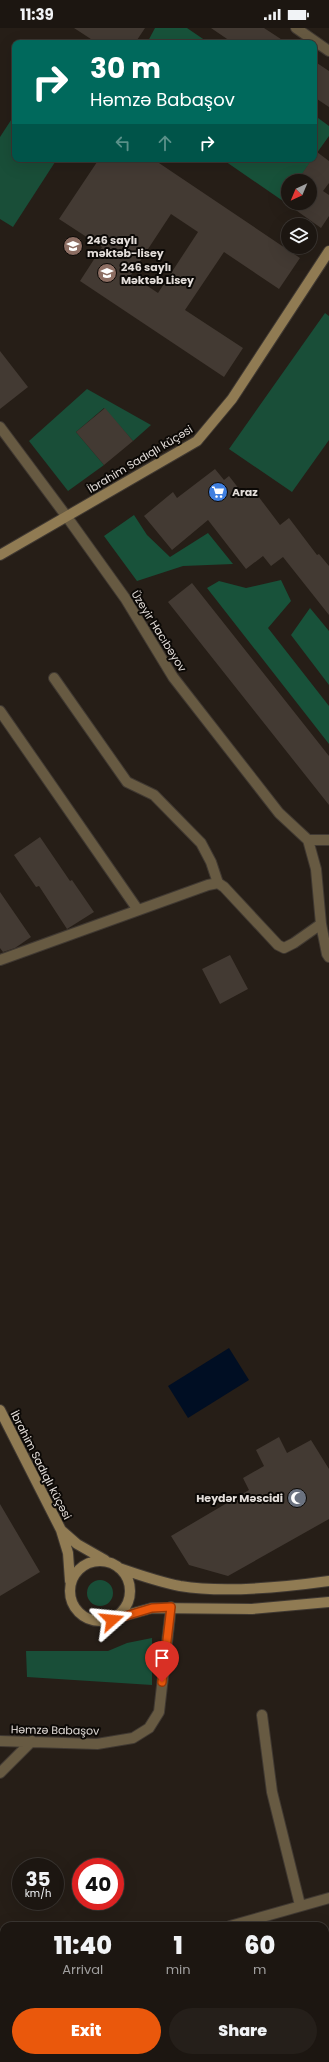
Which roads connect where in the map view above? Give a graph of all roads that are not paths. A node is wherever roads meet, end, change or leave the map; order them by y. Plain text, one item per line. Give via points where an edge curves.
1 (296, 28) edge
2 (314, 40) edge
3 (317, 42) edge
4 (329, 50) edge
5 (329, 252) edge
6 (0, 427) edge
7 (67, 517) junction
8 (0, 555) edge
9 (54, 678) dead end
10 (0, 711) edge
11 (308, 840) junction
12 (329, 840) edge
13 (218, 884) junction
14 (138, 910) junction
15 (321, 924) junction
16 (329, 957) edge
17 (0, 960) edge
18 (0, 1410) edge
19 (61, 1530) junction
20 (115, 1566) junction
21 (329, 1581) edge
22 (70, 1587) junction
23 (329, 1602) edge
24 (171, 1607) junction
25 (112, 1620) junction
26 (262, 1715) dead end
27 (0, 1741) edge
28 (32, 1741) junction
29 (0, 1773) edge
30 (329, 1898) edge
31 (300, 1905) junction
32 (243, 1922) edge

1 - 2 street
3 - 4 street
5 - 7 street, İbrahim Sadıqlı küçəsi via 232,399 197,441
6 - 7 street, Üzeyir Hacıbəyov
7 - 8 street, İbrahim Sadıqlı küçəsi
7 - 11 street, Üzeyir Hacıbəyov via 125,598 173,677 279,813
9 - 13 street via 127,782 154,795 201,843 212,862
10 - 14 street
11 - 12 street
11 - 15 street via 316,869
13 - 14 street via 208,885
13 - 15 street via 224,887 278,945 284,948
14 - 17 street
15 - 16 street
18 - 19 street, İbrahim Sadıqlı küçəsi
19 - 20 street via 88,1551
19 - 22 street, İbrahim Sadıqlı küçəsi via 68,1552
20 - 21 street via 144,1578 211,1589 302,1585
20 - 22 street via 104,1561 89,1564 76,1573
20 - 25 street via 128,1580 130,1596 124,1610
22 - 25 street via 72,1603 82,1615 96,1622
23 - 24 street via 252,1609
24 - 25 street via 152,1608
24 - 28 street, Həmzə Babaşov via 159,1712 149,1728 133,1738 97,1744
26 - 31 street via 272,1792
27 - 28 street, Həmzə Babaşov
28 - 29 street
30 - 31 street
31 - 32 street

